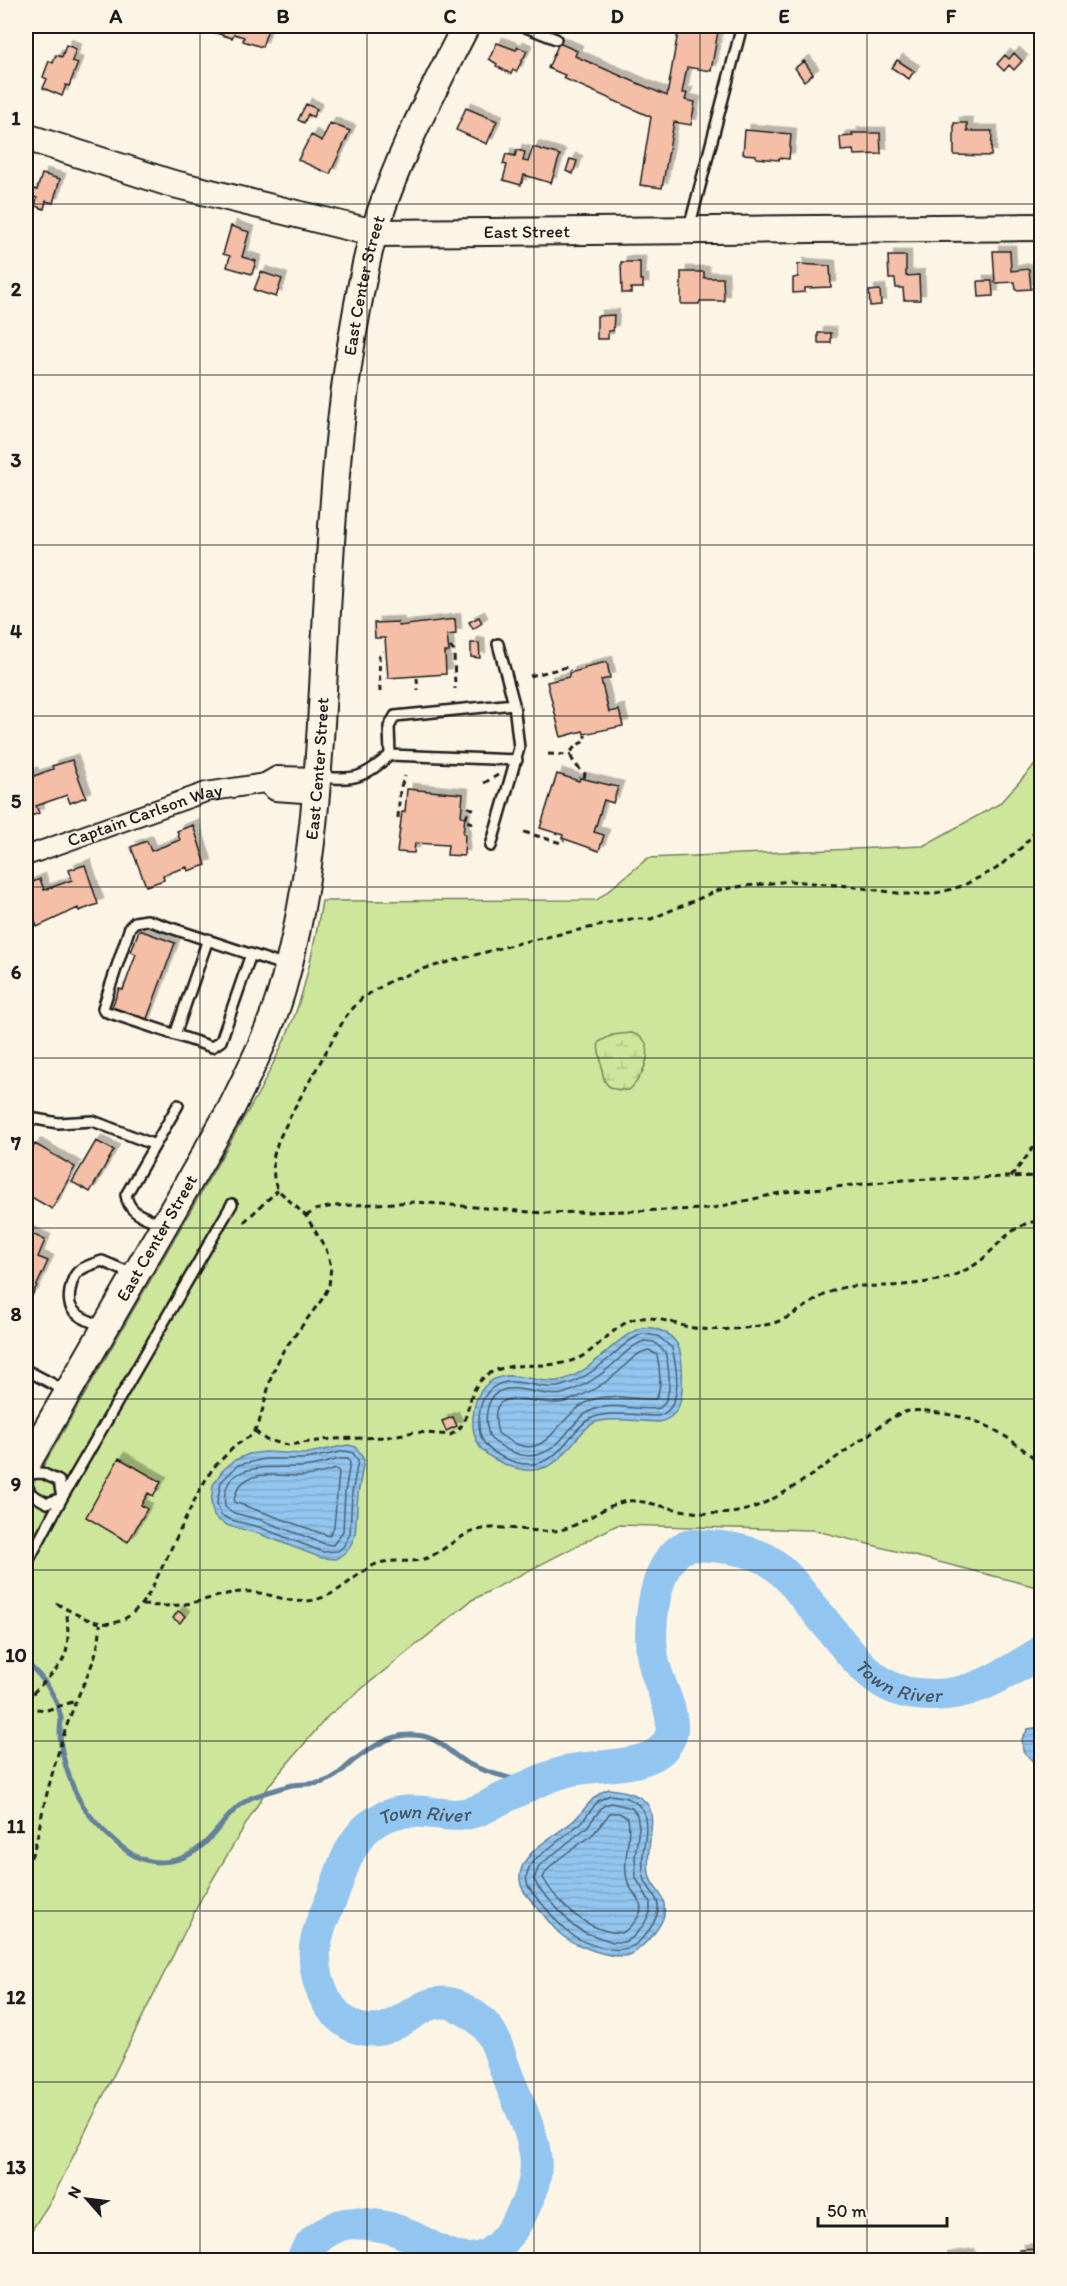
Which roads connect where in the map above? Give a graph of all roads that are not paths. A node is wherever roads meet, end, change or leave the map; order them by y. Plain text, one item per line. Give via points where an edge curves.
1 (466, 26) edge
2 (523, 26) edge
3 (742, 26) edge
4 (556, 39) dead end
5 (26, 137) edge
6 (1041, 227) edge
7 (688, 230) junction
8 (374, 232) junction
9 (498, 644) dead end
10 (514, 704) junction
11 (390, 755) junction
12 (517, 760) junction
13 (318, 786) junction
14 (491, 846) dead end
15 (26, 856) edge
16 (208, 939) junction
17 (251, 954) junction
18 (288, 966) junction
19 (174, 1035) junction
20 (178, 1105) dead end
21 (26, 1120) edge
22 (154, 1145) junction
23 (232, 1204) dead end
24 (165, 1226) junction
25 (136, 1276) junction
26 (106, 1328) junction
27 (26, 1370) edge
28 (68, 1392) junction
29 (27, 1461) edge
30 (26, 1484) edge
31 (62, 1498) junction
32 (26, 1565) edge

1 - 8 main road, East Center Street via 405,154
2 - 4 lane
3 - 7 lane
5 - 8 main road, East Street via 170,183
6 - 7 main road, East Street
7 - 8 main road, East Street
8 - 13 main road, East Center Street via 358,304 341,430
9 - 10 lane
10 - 11 lane via 395,716 389,727
10 - 12 lane via 520,737
11 - 12 lane
11 - 13 lane via 363,776
12 - 14 lane
13 - 15 street, Captain Carlson Way via 275,791 265,783 206,792
13 - 18 main road, East Center Street via 309,867
16 - 17 lane
16 - 19 lane
16 - 19 lane via 147,920 130,927 104,1011
17 - 18 lane
17 - 19 lane via 221,1041 212,1047
18 - 24 main road, East Center Street via 256,1058
20 - 22 lane
21 - 22 lane via 93,1121
22 - 24 lane via 126,1195 127,1204
23 - 31 lane
24 - 25 main road, East Center Street
25 - 26 main road, East Center Street
25 - 26 lane via 102,1261 76,1274 69,1293 70,1306 80,1316
26 - 28 main road, East Center Street
27 - 28 lane
28 - 29 main road, East Center Street
29 - 31 lane via 59,1481
30 - 31 lane via 31,1494 47,1503
31 - 32 lane

